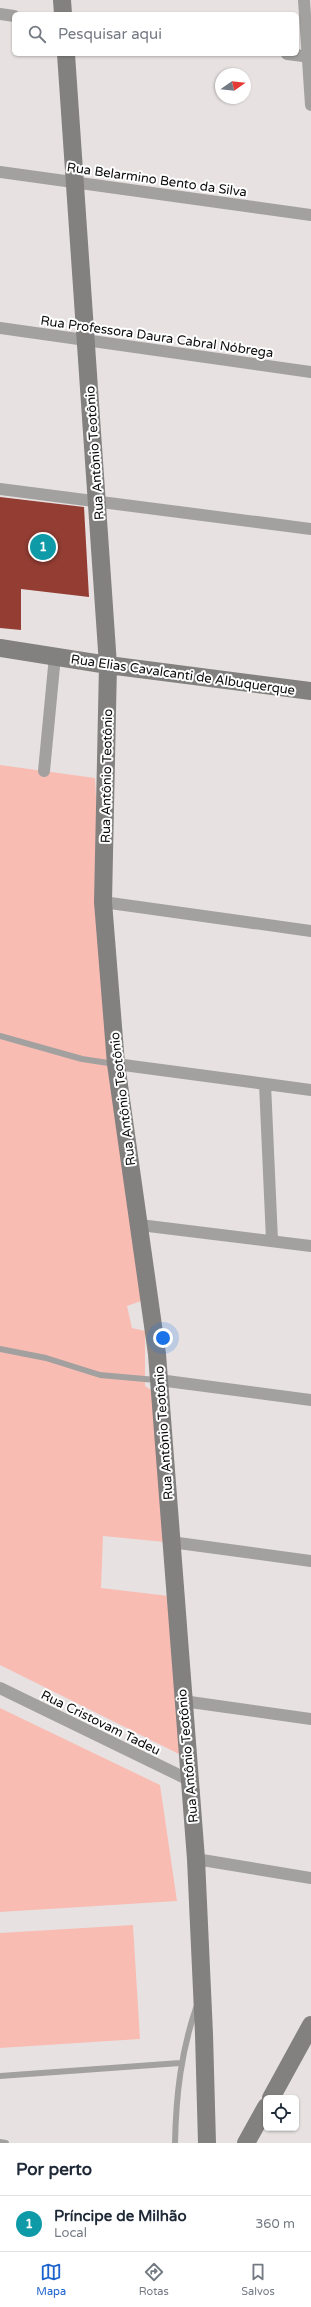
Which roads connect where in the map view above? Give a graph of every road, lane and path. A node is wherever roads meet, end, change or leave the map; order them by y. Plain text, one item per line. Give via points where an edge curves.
1 (62, 0) edge
2 (304, 0) edge
3 (63, 12) edge
4 (0, 14) edge
5 (12, 16) edge
6 (66, 56) edge
7 (299, 56) edge
8 (309, 57) edge
9 (311, 105) edge
10 (0, 172) edge
11 (74, 182) junction
12 (311, 215) edge
13 (0, 328) edge
14 (85, 340) junction
15 (311, 372) edge
16 (0, 489) edge
17 (97, 500) junction
18 (311, 529) edge
19 (0, 648) edge
20 (55, 656) junction
21 (108, 665) junction
22 (311, 691) edge
23 (44, 771) dead end
24 (104, 902) junction
25 (311, 931) edge
26 (0, 1036) edge
27 (116, 1064) junction
28 (265, 1084) junction
29 (311, 1090) edge
30 (140, 1225) junction
31 (272, 1240) junction
32 (311, 1246) edge
33 (0, 1349) edge
34 (159, 1380) junction
35 (311, 1400) edge
36 (171, 1542) junction
37 (311, 1561) edge
38 (0, 1688) edge
39 (183, 1701) junction
40 (311, 1719) edge
41 (189, 1780) junction
42 (196, 1859) junction
43 (311, 1878) edge
44 (202, 1989) junction
45 (311, 2025) edge
46 (180, 2063) junction
47 (0, 2076) edge
48 (273, 2095) edge
49 (263, 2112) edge
50 (0, 2142) edge
51 (6, 2143) edge
52 (175, 2143) edge
53 (207, 2143) edge
54 (246, 2143) edge

1 - 3 street
2 - 8 street
4 - 5 street
6 - 11 street, Rua Antônio Teotônio
7 - 8 street
8 - 9 street
10 - 11 street, Rua Belarmino Bento da Silva
11 - 12 street, Rua Belarmino Bento da Silva
11 - 14 street, Rua Antônio Teotônio
13 - 14 street, Rua Professora Daura Cabral Nóbrega
14 - 15 street, Rua Professora Daura Cabral Nóbrega
14 - 17 street, Rua Antônio Teotônio
16 - 17 street
17 - 18 street
17 - 21 street, Rua Antônio Teotônio
19 - 20 street, Rua Elias Cavalcanti de Albuquerque
20 - 21 street, Rua Elias Cavalcanti de Albuquerque
20 - 23 street, Rua Elias Cavalcanti de Albuquerque
21 - 22 street, Rua Elias Cavalcanti de Albuquerque
21 - 24 street, Rua Antônio Teotônio
24 - 25 street
24 - 27 street, Rua Antônio Teotônio
26 - 27 lane via 75,1057
27 - 28 street
27 - 30 street, Rua Antônio Teotônio via 127,1152
28 - 29 street
28 - 31 street
30 - 31 street
30 - 34 street, Rua Antônio Teotônio
31 - 32 street
33 - 34 lane via 46,1358 100,1376
34 - 35 street
34 - 36 street, Rua Antônio Teotônio
36 - 37 street
36 - 39 street, Rua Antônio Teotônio
38 - 41 street, Rua Cristovam Tadeu
39 - 40 street
39 - 41 street, Rua Antônio Teotônio
41 - 42 street, Rua Antônio Teotônio
42 - 43 street
42 - 44 street, Rua Antônio Teotônio
44 - 46 lane
44 - 53 street, Rua Antônio Teotônio
45 - 48 street
46 - 47 lane
46 - 52 lane
49 - 54 street
50 - 51 lane

